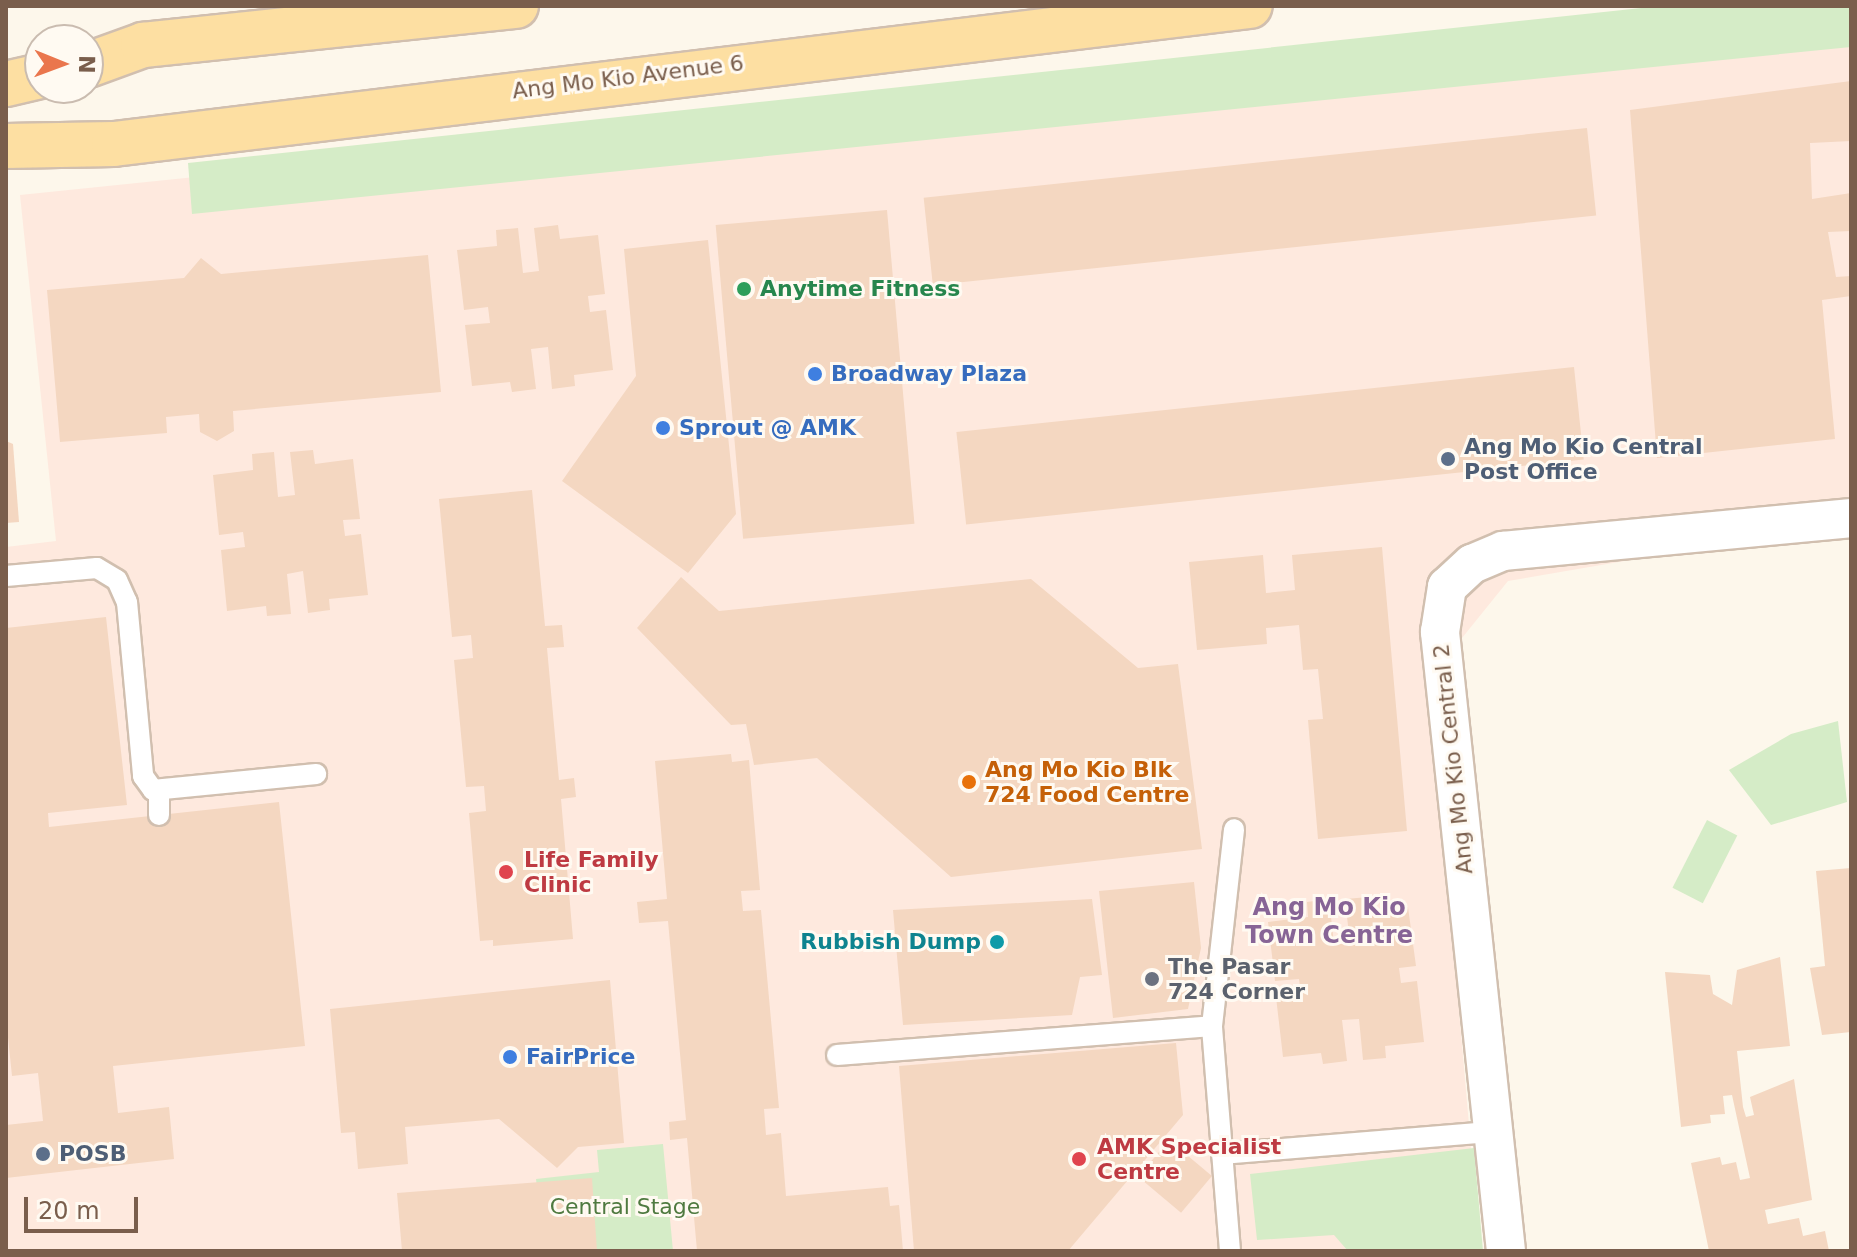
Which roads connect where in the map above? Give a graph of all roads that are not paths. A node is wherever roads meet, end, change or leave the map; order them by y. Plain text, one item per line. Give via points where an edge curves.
1 (516, 6) edge
2 (1250, 6) edge
3 (104, 59) edge
4 (6, 146) edge
5 (1851, 518) edge
6 (6, 576) edge
7 (316, 774) dead end
8 (159, 793) junction
9 (159, 815) dead end
10 (1234, 829) dead end
11 (1212, 1026) junction
12 (837, 1055) dead end
13 (1492, 1132) junction
14 (1222, 1154) junction
15 (1230, 1251) edge
16 (1506, 1251) edge

1 - 3 main road via 271,37 143,45
2 - 4 main road, Ang Mo Kio Avenue 6 via 114,144
5 - 13 street, Ang Mo Kio Central 2 via 1503,551 1472,564 1447,587 1440,632
6 - 8 lane via 97,568 117,580 127,602 132,768
7 - 8 lane
8 - 9 lane
10 - 11 lane
11 - 12 lane
11 - 14 lane
13 - 14 lane
13 - 16 street, Ang Mo Kio Central 2
14 - 15 lane

